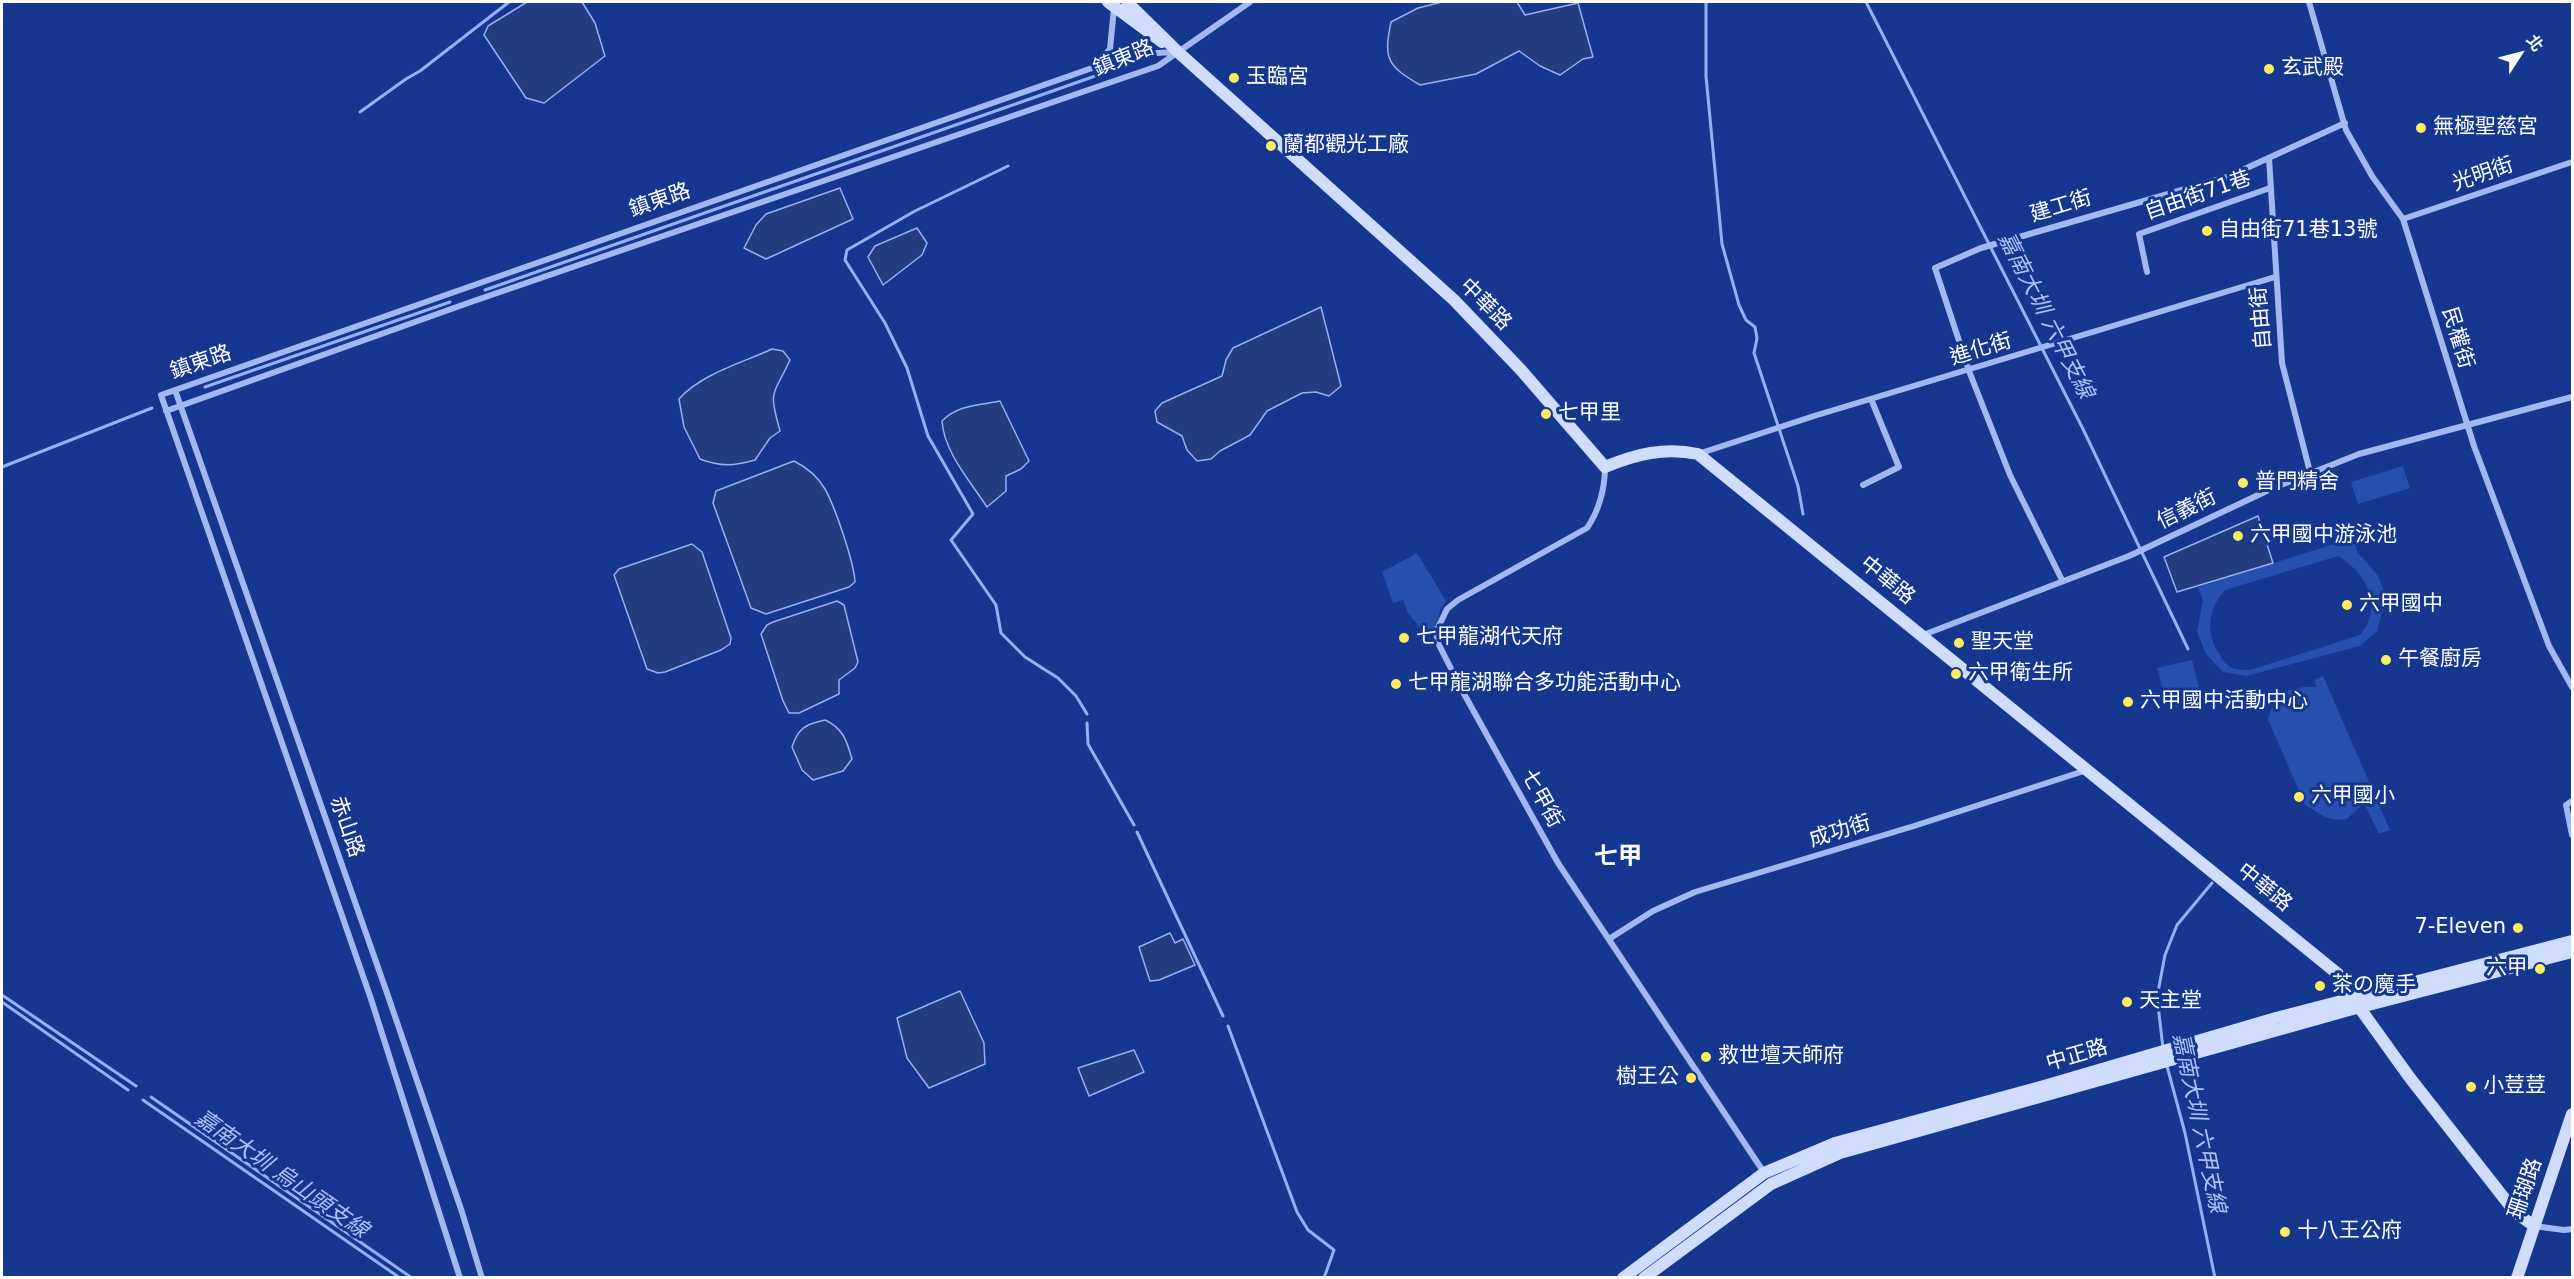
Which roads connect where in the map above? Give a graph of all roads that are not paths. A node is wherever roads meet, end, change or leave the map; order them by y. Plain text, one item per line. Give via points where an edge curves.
1 (1127, 2) edge
2 (1250, 2) edge
3 (2309, 2) edge
4 (1111, 4) edge
5 (1178, 52) junction
6 (1095, 68) junction
7 (2345, 123) junction
8 (2269, 158) junction
9 (2572, 162) edge
10 (2270, 188) junction
11 (2403, 219) junction
12 (2147, 272) dead end
13 (2275, 277) junction
14 (1969, 371) junction
15 (175, 390) junction
16 (161, 395) joint
17 (2572, 397) edge
18 (1871, 399) junction
19 (181, 405) junction
20 (166, 411) junction
21 (2468, 426) junction
22 (1698, 454) junction
23 (1605, 467) junction
24 (2310, 472) junction
25 (1863, 485) dead end
26 (2062, 580) junction
27 (1923, 635) junction
28 (2572, 687) edge
29 (2088, 770) junction
30 (2572, 801) edge
31 (2572, 835) edge
32 (1609, 939) junction
33 (2572, 941) edge
34 (2572, 952) edge
35 (2356, 1003) junction
36 (2572, 1114) edge
37 (1768, 1179) junction
38 (2534, 1226) junction
39 (2572, 1229) edge
40 (460, 1278) edge
41 (482, 1278) edge
42 (1623, 1278) edge
43 (1644, 1278) edge
44 (2517, 1278) edge

1 - 5 street, 中華路
2 - 5 street
3 - 7 street, 民權街
4 - 5 street, 中華路
4 - 6 street via 1110,50
5 - 6 street, 鎮東路 via 1134,54
5 - 19 street, 鎮東路 via 1158,66 1129,77
5 - 23 street, 中華路 via 1454,300
6 - 15 street, 鎮東路
7 - 8 street, 建工街
7 - 11 street, 民權街 via 2355,149
8 - 10 street, 自由街
8 - 14 street, 建工街 via 2227,177 1995,244 1935,268
9 - 11 street, 光明街
10 - 12 street, 自由街71巷 via 2139,234
10 - 13 street, 自由街
11 - 21 street, 民權街
13 - 14 street, 進化街
13 - 24 street, 自由街 via 2282,363
14 - 18 street, 進化街
14 - 26 street, 建工街 via 2010,475
15 - 16 street, 鎮東路
15 - 19 street, 赤山路
16 - 20 street, 赤山路
17 - 21 street, 信義街
18 - 22 street, 進化街
18 - 25 street via 1899,467
19 - 20 street, 鎮東路
19 - 41 street, 赤山路 via 387,993
20 - 40 street, 赤山路 via 371,999
21 - 24 street, 信義街 via 2360,454
21 - 28 street, 民權街 via 2549,646
22 - 23 street via 1662,451
22 - 27 street, 中華路
23 - 32 street, 七甲街 via 1605,481 1587,528 1458,600 1447,609 1436,632 1463,692 1541,834
24 - 26 street, 信義街 via 2129,556
26 - 27 street, 信義街
27 - 29 street, 中華路
29 - 32 street, 成功街 via 1695,892 1653,911
29 - 35 street, 中華路 via 2338,974
30 - 31 street via 2566,805
32 - 37 street, 七甲街
33 - 35 street, 中正路
34 - 35 street, 中正路
35 - 37 street, 中正路 via 1840,1153
35 - 38 street, 中華路 via 2515,1212
36 - 38 street, 珊瑚路
37 - 42 street, 中正路
37 - 43 street, 中正路
38 - 39 street
38 - 44 street, 珊瑚路

